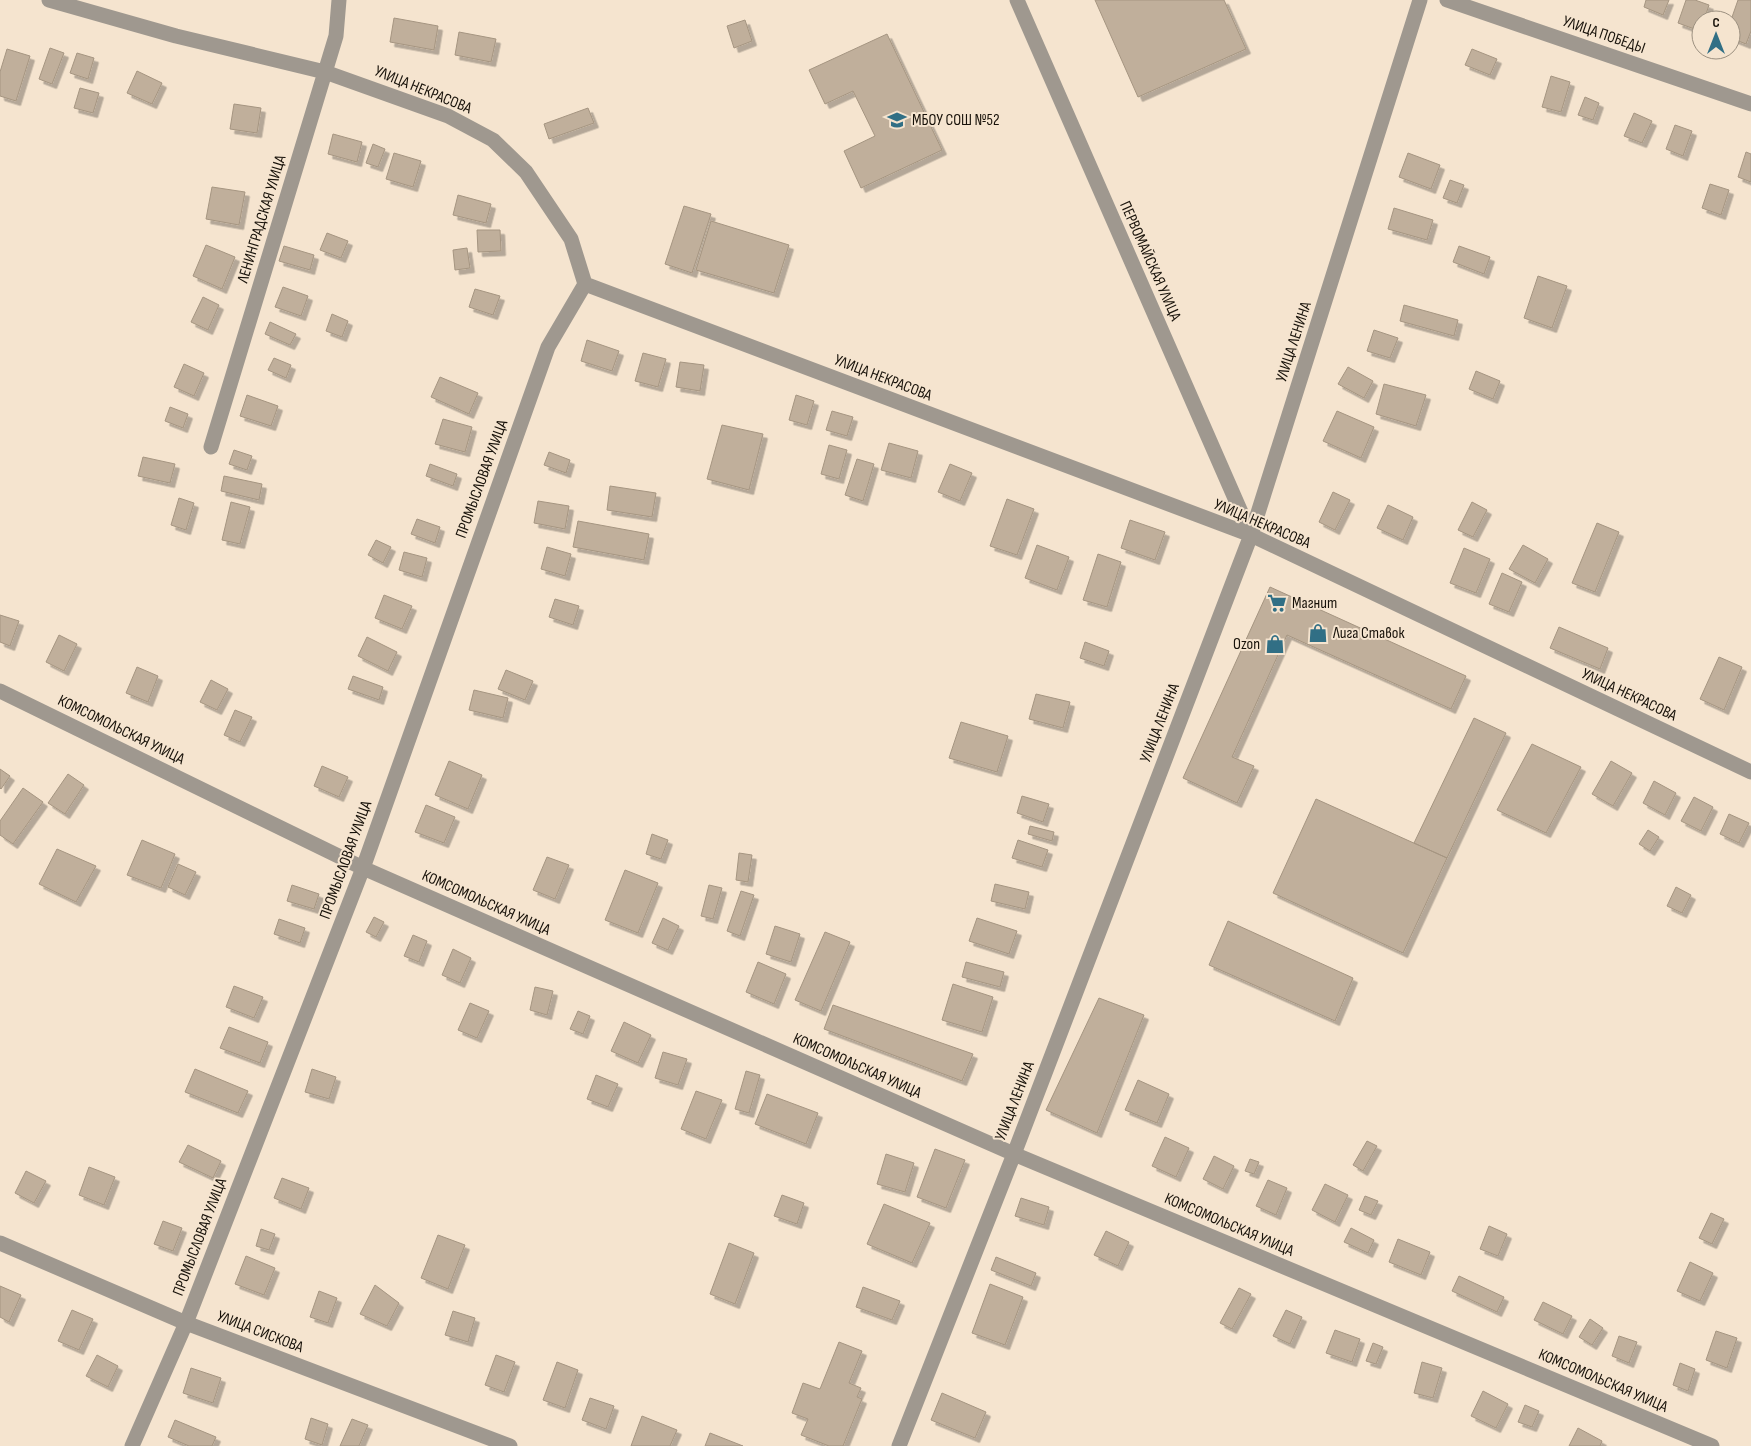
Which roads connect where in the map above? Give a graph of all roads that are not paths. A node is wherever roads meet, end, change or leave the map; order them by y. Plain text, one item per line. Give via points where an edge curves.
1 (49, 0) edge
2 (339, 0) edge
3 (1017, 0) edge
4 (1420, 0) edge
5 (1447, 0) edge
6 (325, 72) junction
7 (1751, 104) edge
8 (585, 284) junction
9 (211, 448) dead end
10 (1251, 535) junction
11 (0, 691) edge
12 (1751, 772) edge
13 (363, 868) junction
14 (1014, 1154) junction
15 (0, 1243) edge
16 (186, 1323) junction
17 (132, 1446) edge
18 (510, 1446) edge
19 (899, 1446) edge
20 (1712, 1446) edge

1 - 6 street, УЛИЦА НЕКРАСОВА via 176,36
2 - 6 street, ЛЕНИНГРАДСКАЯ УЛИЦА via 336,36
3 - 10 street, ПЕРВОМАЙСКАЯ УЛИЦА
4 - 10 street, УЛИЦА ЛЕНИНА
5 - 7 street, УЛИЦА ПОБЕДЫ
6 - 8 street, УЛИЦА НЕКРАСОВА via 448,116 493,140 526,172 571,239
6 - 9 street, ЛЕНИНГРАДСКАЯ УЛИЦА
8 - 10 street, УЛИЦА НЕКРАСОВА
8 - 13 street, ПРОМЫСЛОВАЯ УЛИЦА via 548,347
10 - 12 street, УЛИЦА НЕКРАСОВА
10 - 14 street, УЛИЦА ЛЕНИНА
11 - 13 street, КОМСОМОЛЬСКАЯ УЛИЦА
13 - 14 street, КОМСОМОЛЬСКАЯ УЛИЦА
13 - 16 street, ПРОМЫСЛОВАЯ УЛИЦА
14 - 19 street, УЛИЦА ЛЕНИНА
14 - 20 street, КОМСОМОЛЬСКАЯ УЛИЦА
15 - 16 street, УЛИЦА СИСКОВА
16 - 17 street, ПРОМЫСЛОВАЯ УЛИЦА
16 - 18 street, УЛИЦА СИСКОВА

